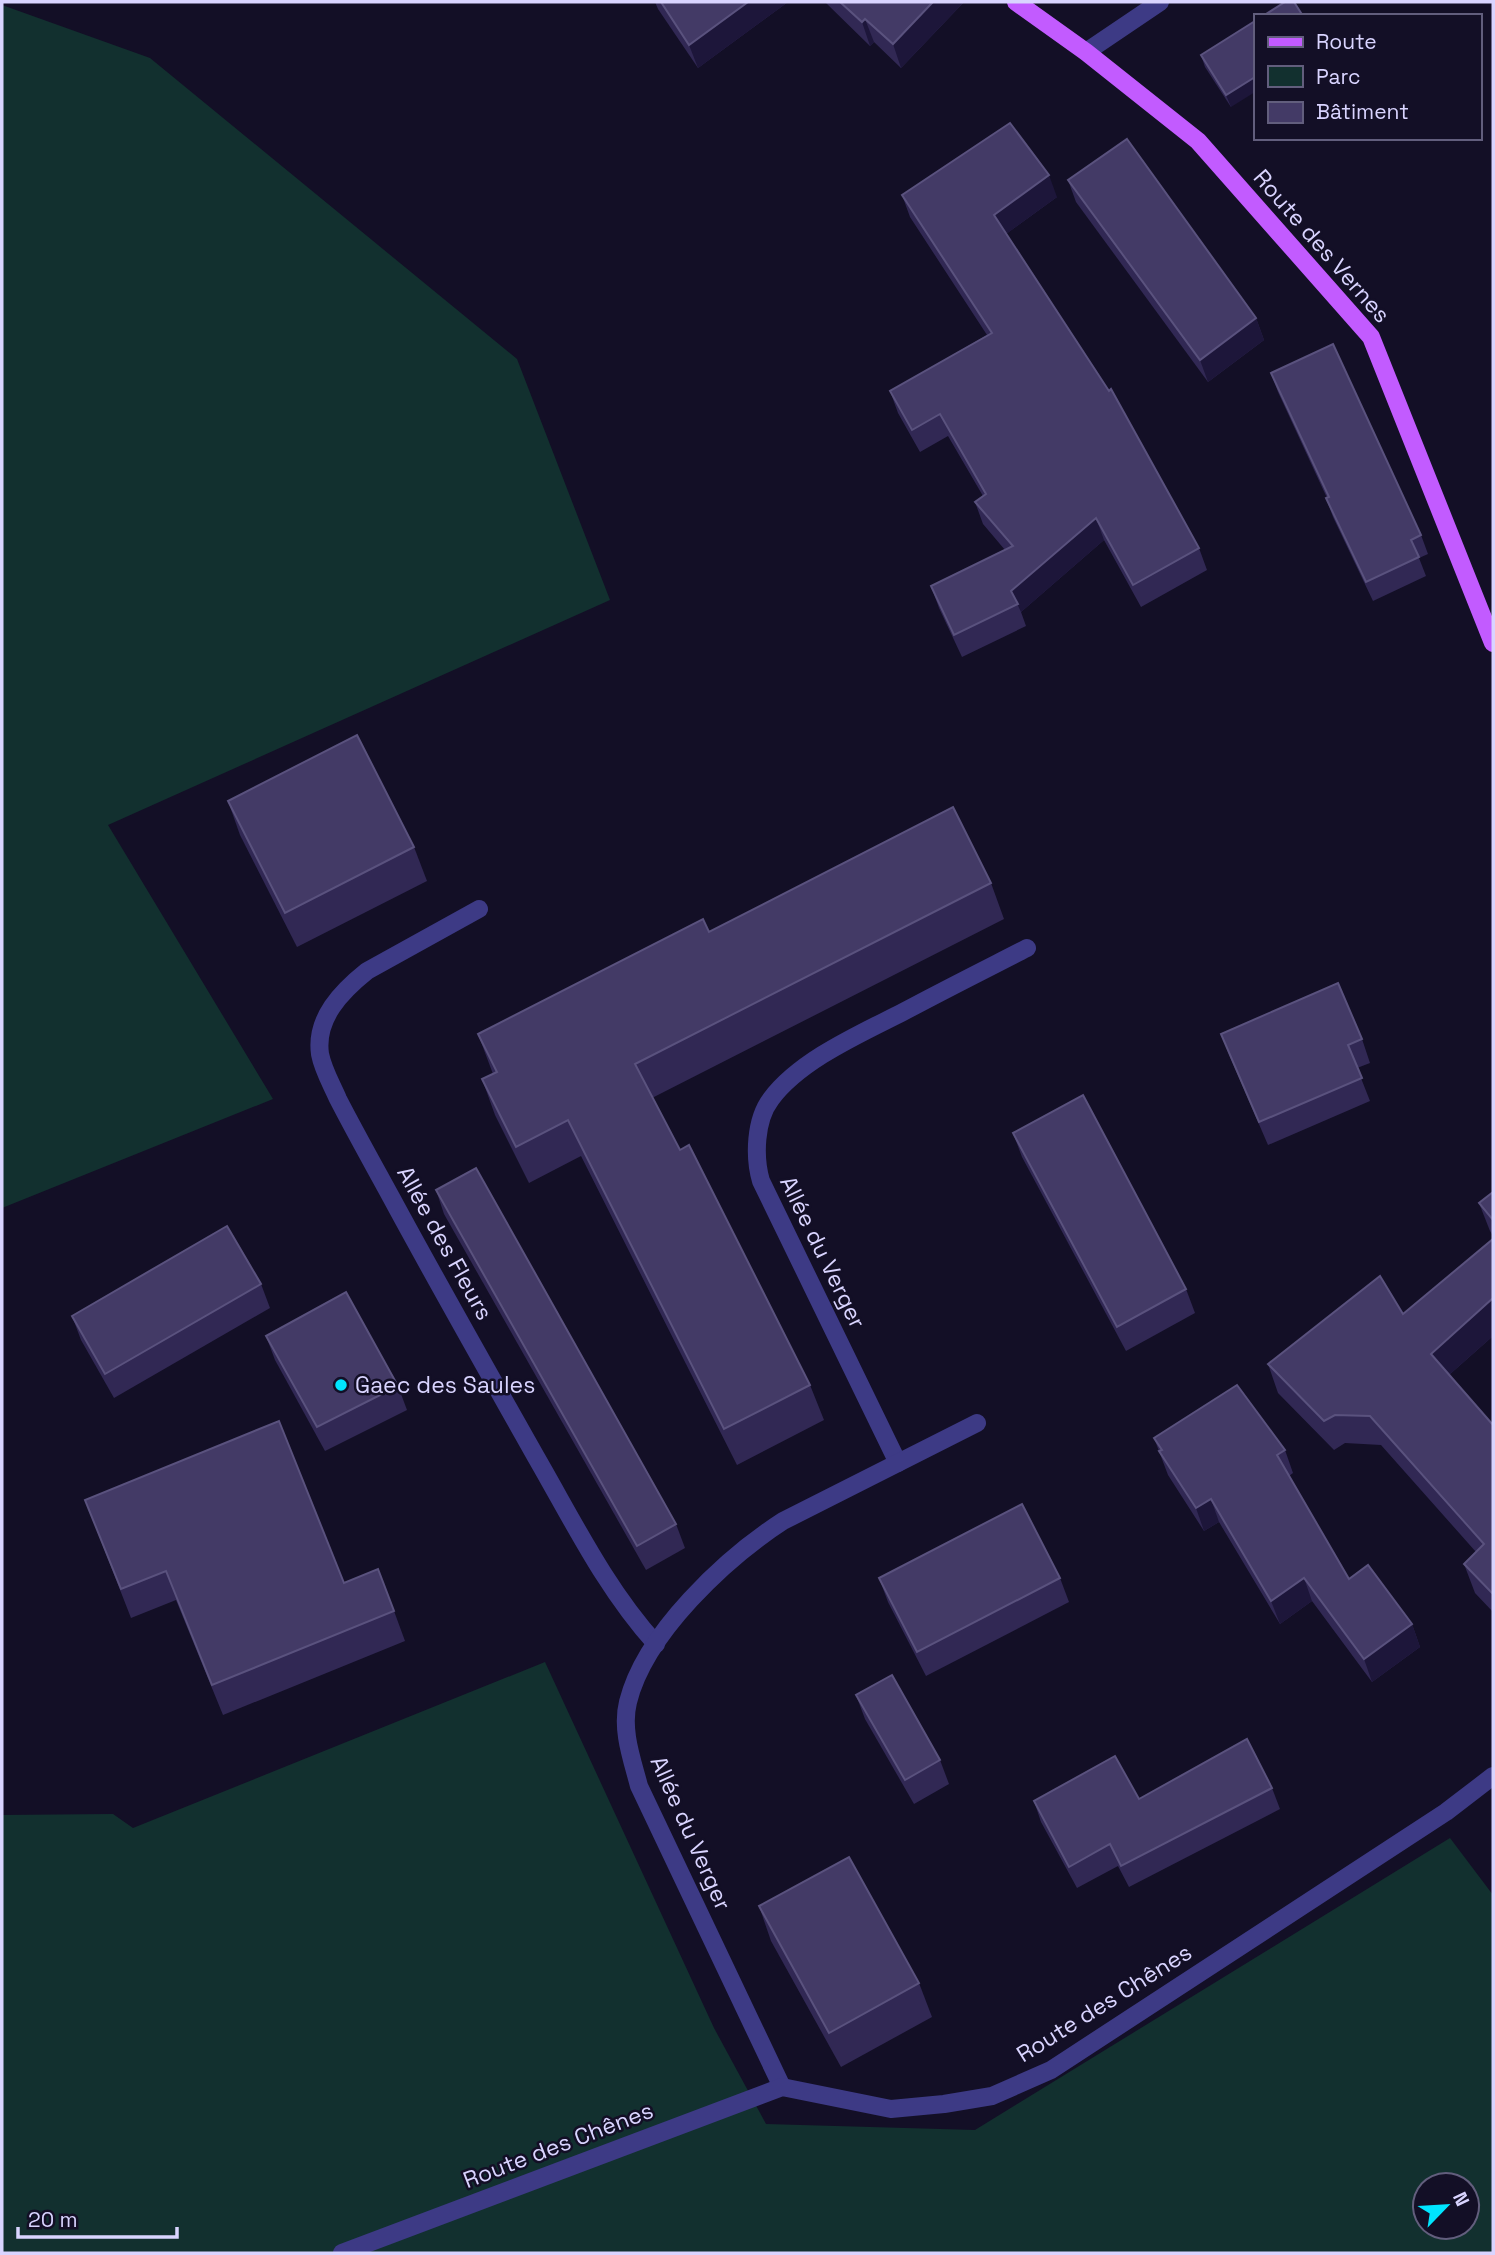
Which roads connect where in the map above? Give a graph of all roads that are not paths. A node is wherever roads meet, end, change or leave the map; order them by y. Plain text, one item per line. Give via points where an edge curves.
1 (1016, 2) edge
2 (1160, 2) edge
3 (1086, 52) junction
4 (1493, 643) edge
5 (479, 909) dead end
6 (1027, 948) dead end
7 (977, 1423) dead end
8 (898, 1463) junction
9 (656, 1644) junction
10 (1493, 1776) edge
11 (782, 2087) junction
12 (342, 2253) edge

1 - 3 main road, Route des Vernes
2 - 3 street
3 - 4 main road, Route des Vernes via 1198,141 1371,337
5 - 9 street, Allée des Fleurs via 351,984 327,1015 320,1055 346,1114 423,1257 571,1518 611,1585
6 - 8 street, Allée du Verger via 803,1068 769,1102 756,1142 761,1181
7 - 8 street, Allée du Verger
8 - 9 street, Allée du Verger via 753,1541 695,1595
9 - 11 street, Allée du Verger via 628,1702 627,1740 639,1786
10 - 11 street, Route des Chênes via 1446,1812 1051,2070 1004,2091 891,2109
11 - 12 street, Route des Chênes

